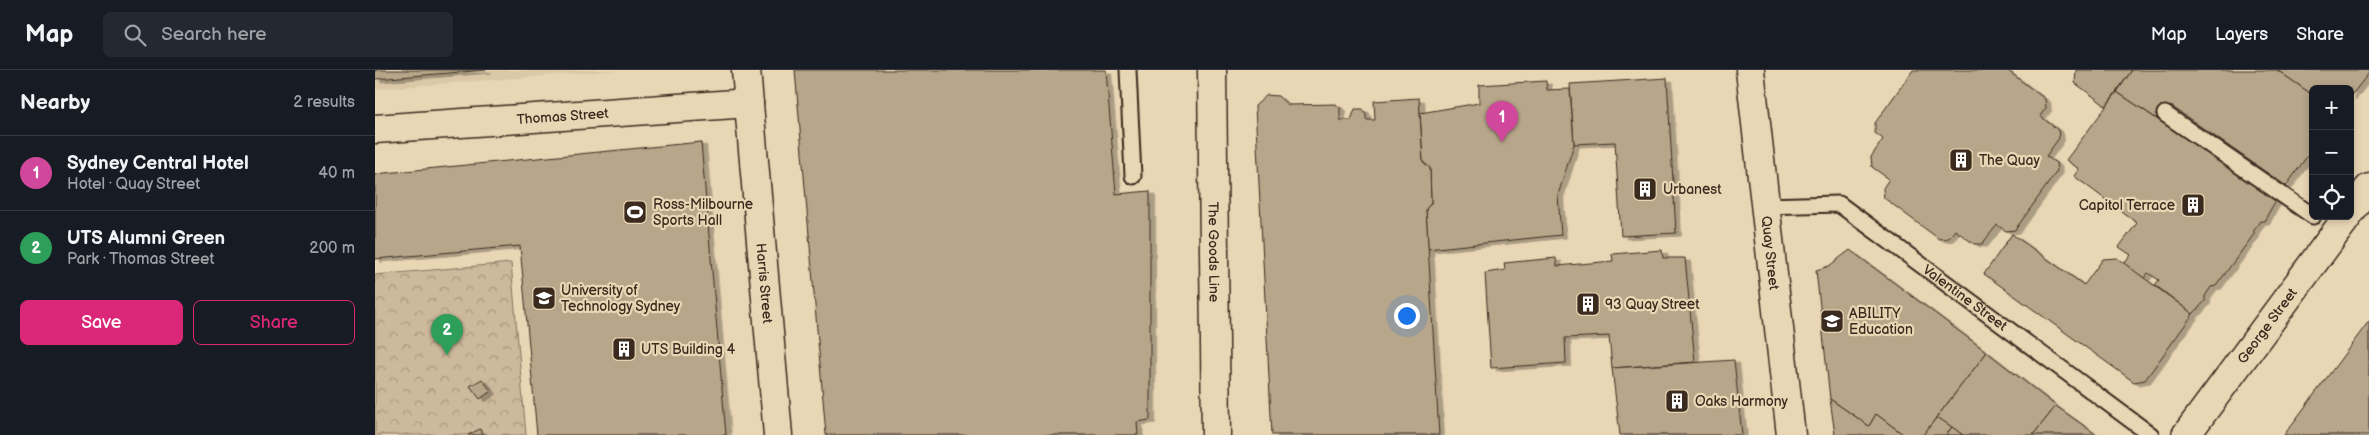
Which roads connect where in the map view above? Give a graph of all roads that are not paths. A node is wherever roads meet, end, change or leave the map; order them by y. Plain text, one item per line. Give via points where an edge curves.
1 (746, 70) edge
2 (1128, 70) edge
3 (1212, 70) edge
4 (1750, 70) edge
5 (749, 103) junction
6 (2165, 114) dead end
7 (375, 129) edge
8 (1133, 176) dead end
9 (2369, 188) edge
10 (1765, 206) junction
11 (2309, 213) edge
12 (2345, 221) edge
13 (779, 435) edge
14 (1215, 435) edge
15 (1791, 435) edge
16 (2151, 435) edge
17 (2186, 435) edge

1 - 5 street, Harris Street
2 - 8 lane
3 - 14 street, The Goods Line
4 - 10 street, Quay Street
5 - 7 street, Thomas Street
5 - 13 street, Harris Street
6 - 11 lane
9 - 12 street, George Street
10 - 15 street, Quay Street
10 - 16 lane, Valentine Street via 1839,204
12 - 17 street, George Street

